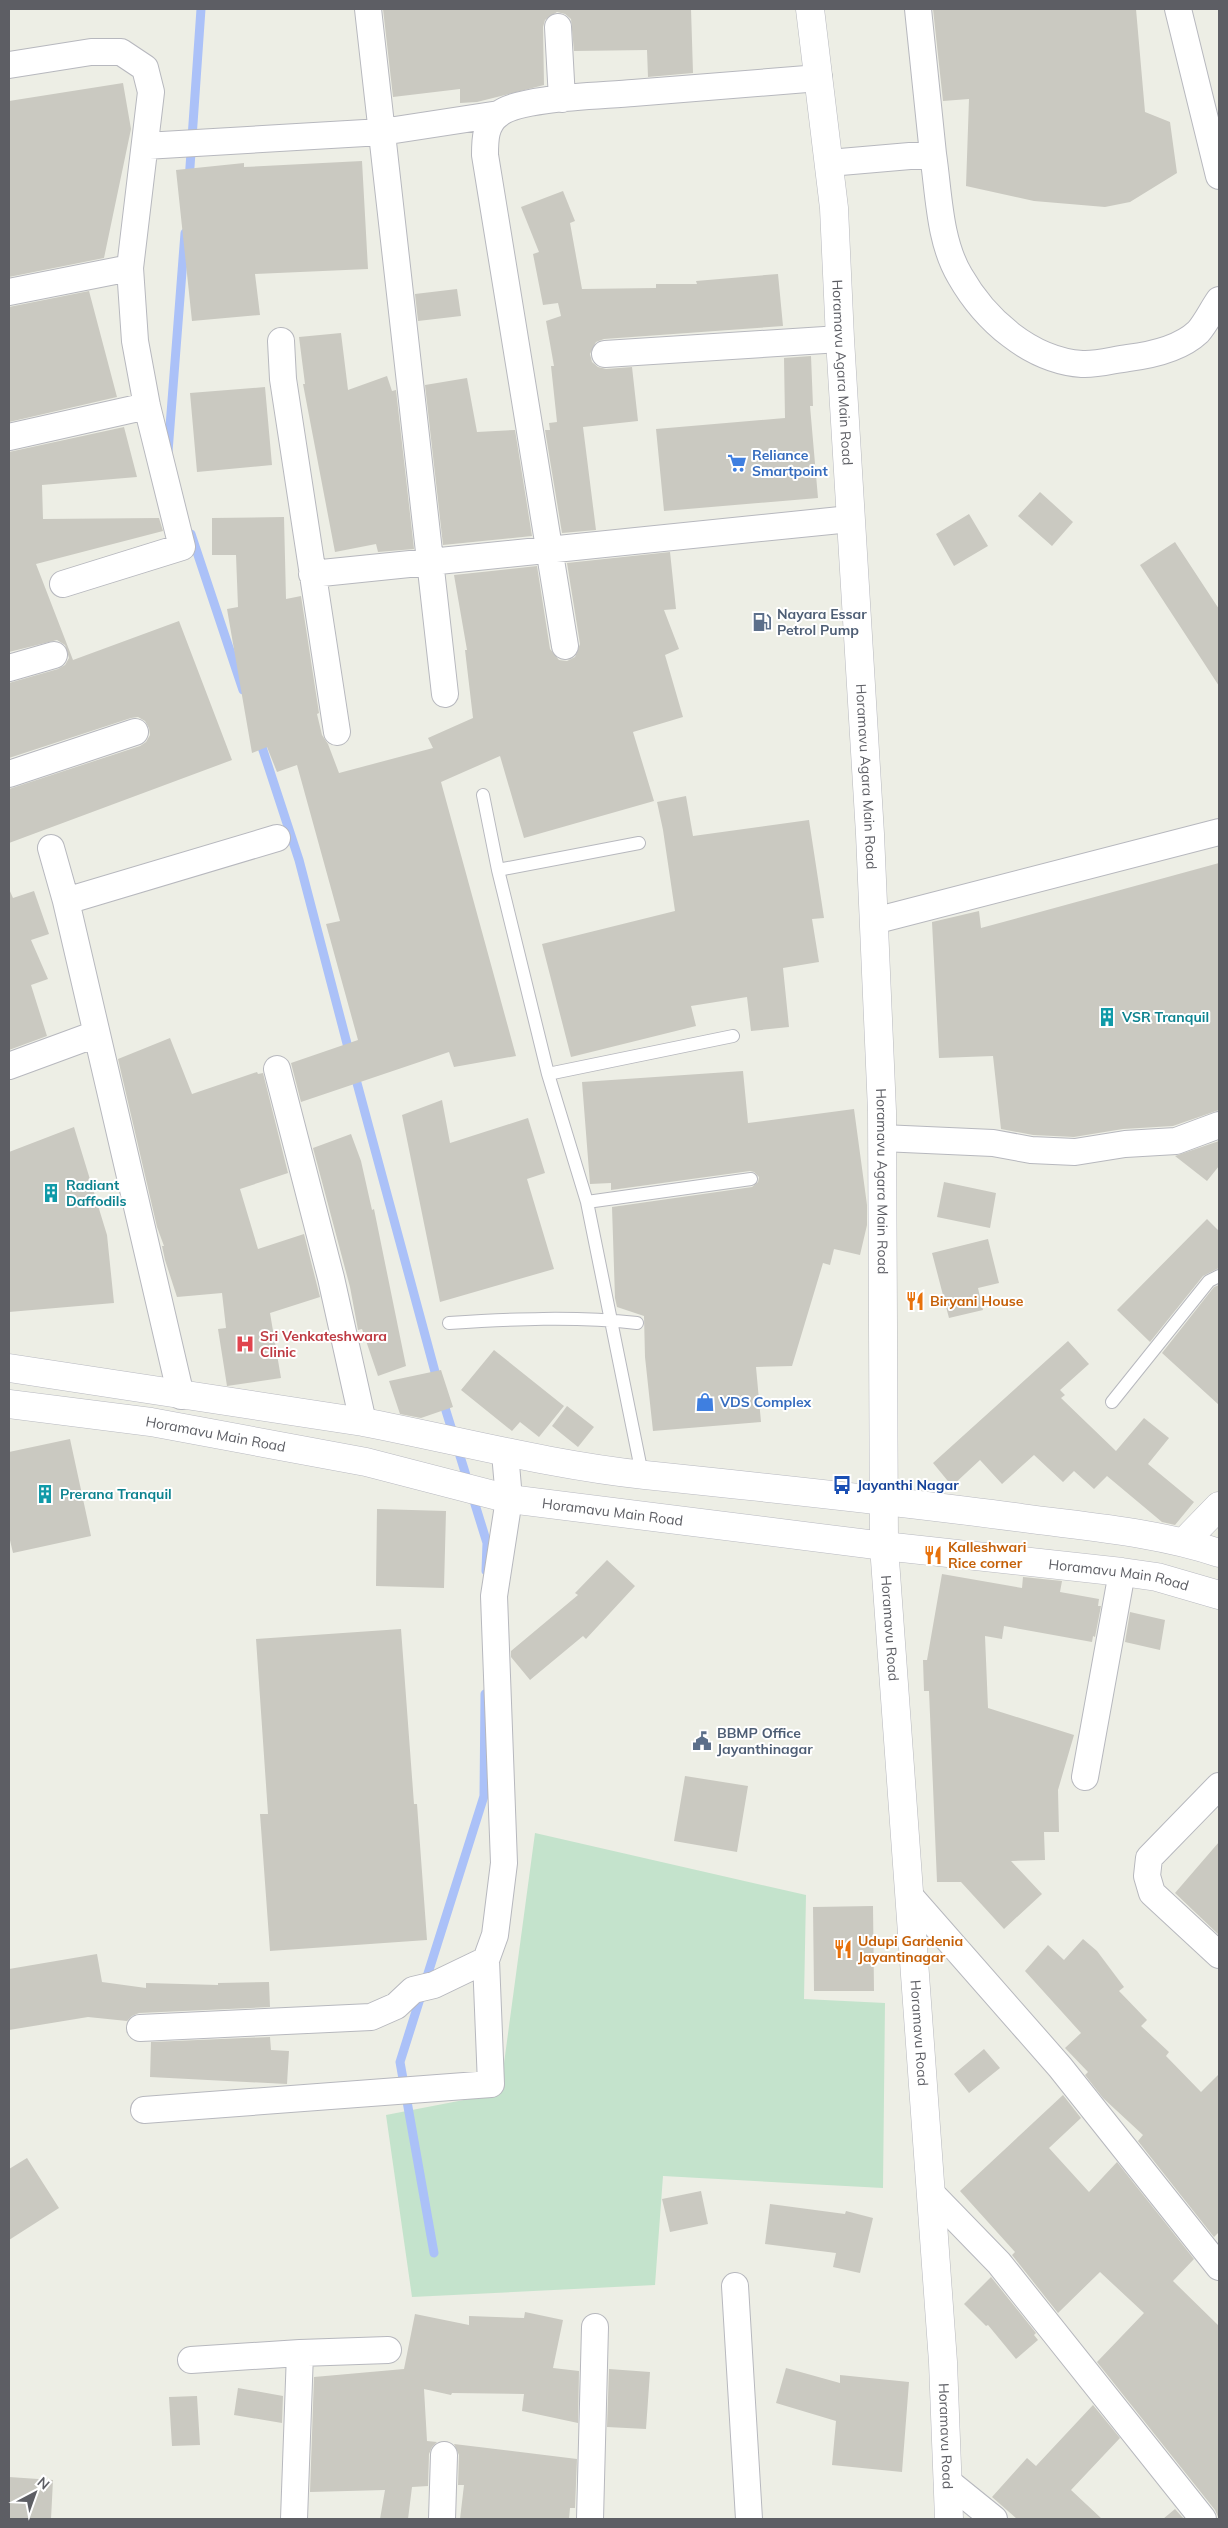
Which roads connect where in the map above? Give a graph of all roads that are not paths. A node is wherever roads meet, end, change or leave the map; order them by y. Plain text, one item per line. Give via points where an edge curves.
1 (368, 9) edge
2 (810, 9) edge
3 (918, 9) edge
4 (1178, 9) edge
5 (558, 27) dead end
6 (9, 65) edge
7 (818, 78) junction
8 (562, 99) junction
9 (499, 114) junction
10 (382, 132) junction
11 (145, 146) junction
12 (933, 154) junction
13 (829, 163) junction
14 (1219, 176) edge
15 (130, 268) junction
16 (9, 292) edge
17 (1219, 300) edge
18 (840, 339) junction
19 (281, 341) dead end
20 (605, 354) dead end
21 (147, 406) junction
22 (9, 437) edge
23 (850, 519) junction
24 (547, 549) junction
25 (432, 563) junction
26 (312, 574) junction
27 (62, 584) dead end
28 (564, 646) dead end
29 (54, 655) dead end
30 (9, 668) edge
31 (445, 694) dead end
32 (135, 732) dead end
33 (337, 732) dead end
34 (9, 774) edge
35 (483, 795) dead end
36 (1219, 832) edge
37 (277, 838) dead end
38 (639, 843) dead end
39 (51, 848) dead end
40 (498, 870) junction
41 (66, 901) junction
42 (874, 921) junction
43 (96, 1034) junction
44 (733, 1036) dead end
45 (9, 1066) edge
46 (277, 1069) dead end
47 (548, 1074) junction
48 (1219, 1125) edge
49 (882, 1138) junction
50 (751, 1179) dead end
51 (587, 1202) junction
52 (1219, 1276) edge
53 (612, 1320) junction
54 (449, 1322) dead end
55 (637, 1323) dead end
56 (9, 1368) edge
57 (181, 1396) junction
58 (1112, 1402) dead end
59 (9, 1404) edge
60 (362, 1422) junction
61 (505, 1453) junction
62 (642, 1474) junction
63 (509, 1499) junction
64 (884, 1500) junction
65 (1219, 1506) edge
66 (1185, 1541) junction
67 (884, 1546) junction
68 (1219, 1553) edge
69 (1122, 1572) junction
70 (1219, 1595) edge
71 (1084, 1777) dead end
72 (1219, 1786) edge
73 (909, 1895) junction
74 (1219, 1955) edge
75 (486, 1960) junction
76 (140, 2028) dead end
77 (144, 2110) dead end
78 (931, 2193) junction
79 (1219, 2267) edge
80 (735, 2286) dead end
81 (595, 2327) dead end
82 (388, 2350) dead end
83 (300, 2353) junction
84 (190, 2360) dead end
85 (444, 2455) dead end
86 (947, 2481) junction
87 (294, 2519) edge
88 (442, 2519) edge
89 (590, 2519) edge
90 (749, 2519) edge
91 (949, 2519) edge
92 (994, 2519) edge
93 (1203, 2519) edge

1 - 10 street
2 - 7 street, Horamavu Agara Main Road
3 - 12 street
4 - 14 street
5 - 8 street
6 - 11 street via 91,52 121,52 145,68 151,92
7 - 8 street
7 - 13 street, Horamavu Agara Main Road
8 - 9 street via 513,107
9 - 10 street
9 - 24 street via 489,125 485,155
10 - 11 street
10 - 25 street
11 - 15 street
12 - 13 street
12 - 17 street via 948,250 960,276 976,300 1002,328 1026,346 1049,357 1083,364 1142,356 1175,347 1198,332
13 - 18 street, Horamavu Agara Main Road
15 - 16 street
15 - 21 street via 135,341
18 - 20 street
18 - 23 street, Horamavu Agara Main Road
19 - 26 street via 283,379
21 - 22 street
21 - 27 street via 182,546
23 - 24 street
23 - 42 street, Horamavu Agara Main Road
24 - 25 street
24 - 28 street
25 - 26 street
25 - 31 street
26 - 33 street
29 - 30 street
32 - 34 street
35 - 40 lane
36 - 42 street
37 - 41 street
38 - 40 lane
39 - 41 street
40 - 47 lane
41 - 43 street
42 - 49 street, Horamavu Agara Main Road
43 - 45 street
43 - 57 street
44 - 47 lane
46 - 60 street via 331,1278
47 - 51 lane
48 - 49 street via 1176,1141 1125,1144 1075,1152 1031,1150 994,1143
49 - 64 street, Horamavu Agara Main Road
50 - 51 lane
51 - 53 lane
52 - 58 lane via 1209,1281
53 - 54 lane
53 - 55 lane
53 - 62 lane
56 - 57 street
57 - 60 street
59 - 63 street, Horamavu Main Road via 151,1422 366,1462
60 - 61 street
61 - 62 street
61 - 63 street
62 - 64 street
63 - 67 street, Horamavu Main Road
63 - 75 street via 494,1596 504,1863 495,1935
64 - 66 street
64 - 67 street, Horamavu Agara Main Road
65 - 66 street
66 - 68 street
67 - 69 street, Horamavu Main Road
67 - 73 street, Horamavu Road
69 - 70 street, Horamavu Main Road via 1157,1577
69 - 71 street
72 - 74 street via 1149,1858 1147,1876 1152,1893
73 - 78 street, Horamavu Road
73 - 79 street via 1060,2067
75 - 76 street via 371,2017
75 - 77 street via 491,2084
78 - 86 street, Horamavu Road via 943,2362
78 - 93 street via 999,2264
80 - 90 street
81 - 89 street
82 - 83 street
83 - 84 street
83 - 87 street
85 - 88 street
86 - 91 street, Horamavu Road
86 - 92 street

